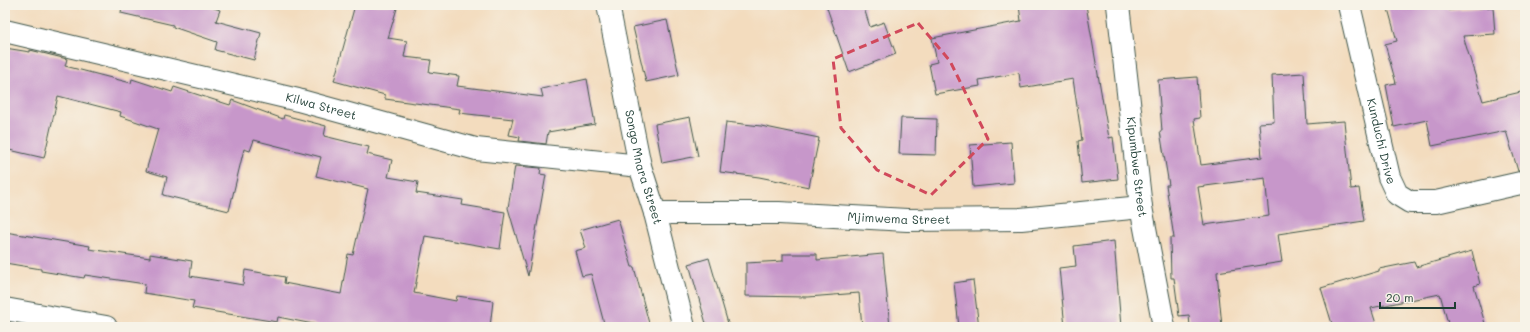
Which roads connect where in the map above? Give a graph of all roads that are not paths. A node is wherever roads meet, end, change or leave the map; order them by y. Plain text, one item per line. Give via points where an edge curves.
1 (608, 5) edge
2 (1118, 5) edge
3 (1350, 5) edge
4 (5, 31) edge
5 (640, 166) junction
6 (1525, 182) edge
7 (1141, 207) junction
8 (655, 213) junction
9 (5, 309) edge
10 (106, 327) edge
11 (684, 327) edge
12 (1164, 327) edge

1 - 5 street, Songo Mnara Street
2 - 7 street, Kipumbwe Street
3 - 6 street, Kunduchi Drive via 1389,177 1397,194 1410,202 1436,202
4 - 5 street, Kilwa Street via 298,100 476,149
5 - 8 street, Songo Mnara Street
7 - 8 street, Mjimwema Street via 1021,219 945,220 779,213
7 - 12 street, Kipumbwe Street
8 - 11 street, Songo Mnara Street
9 - 10 street

